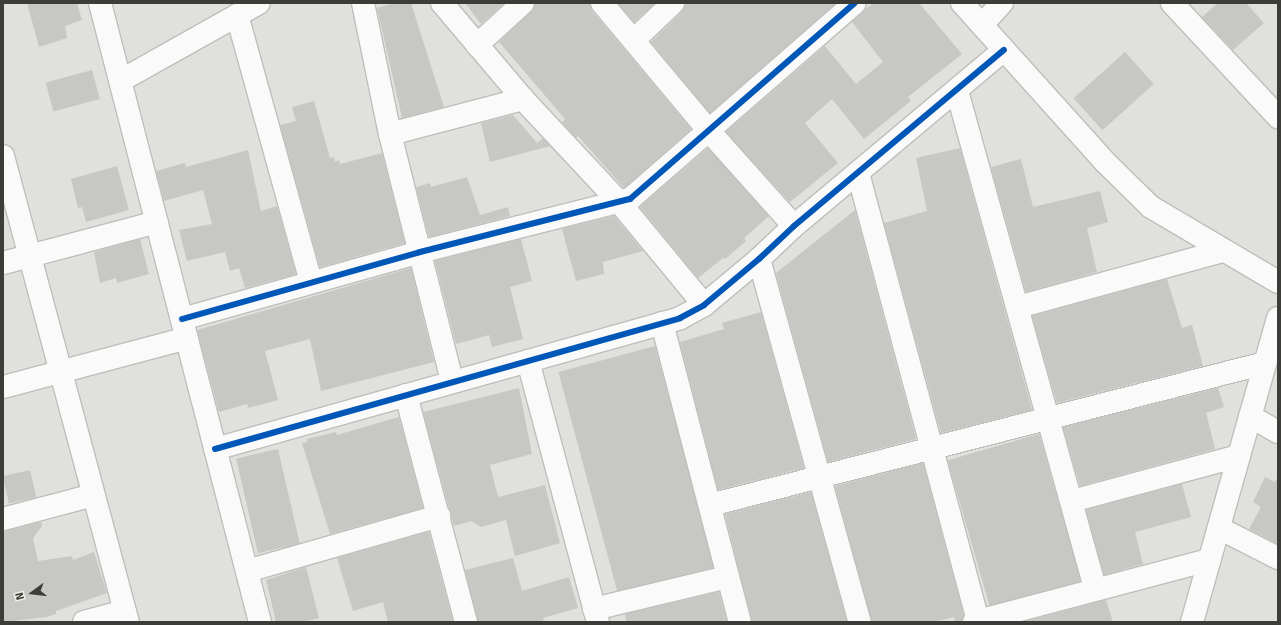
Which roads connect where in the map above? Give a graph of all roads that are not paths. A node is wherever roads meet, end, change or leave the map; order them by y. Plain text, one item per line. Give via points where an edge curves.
1 (100, 3) edge
2 (259, 3) edge
3 (363, 3) edge
4 (442, 3) edge
5 (523, 3) edge
6 (602, 3) edge
7 (673, 3) edge
8 (855, 3) edge
9 (962, 3) edge
10 (1002, 3) edge
11 (1172, 3) edge
12 (237, 14) junction
13 (982, 25) junction
14 (634, 40) junction
15 (477, 45) junction
16 (1004, 50) junction
17 (120, 81) junction
18 (957, 91) junction
19 (523, 99) junction
20 (1278, 117) edge
21 (708, 131) junction
22 (390, 134) junction
23 (3, 156) edge
24 (858, 173) junction
25 (620, 203) junction
26 (157, 222) junction
27 (794, 226) junction
28 (1223, 251) junction
29 (420, 252) junction
30 (30, 256) junction
31 (759, 259) junction
32 (3, 263) edge
33 (312, 282) junction
34 (1278, 282) edge
35 (704, 305) junction
36 (1018, 307) junction
37 (1278, 318) edge
38 (662, 323) junction
39 (184, 328) junction
40 (528, 361) junction
41 (1265, 363) junction
42 (61, 371) junction
43 (452, 381) junction
44 (3, 387) edge
45 (406, 395) junction
46 (1250, 416) junction
47 (1049, 418) junction
48 (1278, 432) edge
49 (932, 448) junction
50 (215, 449) junction
51 (1239, 456) junction
52 (821, 476) junction
53 (93, 495) junction
54 (1072, 501) junction
55 (710, 505) junction
56 (439, 516) junction
57 (3, 519) edge
58 (1219, 528) junction
59 (1278, 558) edge
60 (1210, 560) junction
61 (247, 571) junction
62 (727, 577) junction
63 (1096, 588) junction
64 (596, 615) edge
65 (126, 616) edge
66 (976, 621) edge
67 (84, 622) edge
68 (260, 622) edge
69 (466, 622) edge
70 (740, 622) edge
71 (860, 622) edge
72 (1192, 622) edge

1 - 17 street
2 - 12 street
3 - 22 street
4 - 15 street
5 - 15 street
6 - 14 street
7 - 14 street
8 - 21 street
9 - 13 street
10 - 13 street
11 - 20 street
12 - 17 street
12 - 33 street
13 - 16 street
14 - 21 street
15 - 19 street
16 - 18 street
16 - 28 street via 1105,162 1151,207
17 - 26 street
18 - 24 street
18 - 36 street
19 - 22 street
19 - 25 street
21 - 25 street via 641,191
21 - 27 street
22 - 29 street
23 - 30 street
24 - 27 street
24 - 49 street
25 - 29 street
25 - 35 street
26 - 30 street
26 - 39 street
27 - 31 street
28 - 34 street
28 - 36 street
29 - 33 street
29 - 43 street
30 - 32 street
30 - 42 street
31 - 35 street
31 - 52 street
33 - 39 street
35 - 38 street via 680,318
36 - 47 street
37 - 41 street
38 - 40 street
38 - 55 street
39 - 42 street
39 - 50 street
40 - 43 street
40 - 64 street
41 - 46 street
41 - 47 street
42 - 44 street
42 - 53 street
43 - 45 street
45 - 50 street
45 - 56 street
46 - 48 street
46 - 51 street
47 - 49 street
47 - 54 street
49 - 52 street
49 - 66 street
50 - 61 street
51 - 54 street
51 - 58 street
52 - 55 street
52 - 71 street
53 - 57 street
53 - 65 street
54 - 63 street
55 - 62 street
56 - 61 street
56 - 69 street
58 - 59 street
58 - 60 street
60 - 63 street
60 - 72 street
61 - 68 street
62 - 64 street
62 - 70 street
63 - 66 street
65 - 67 street

